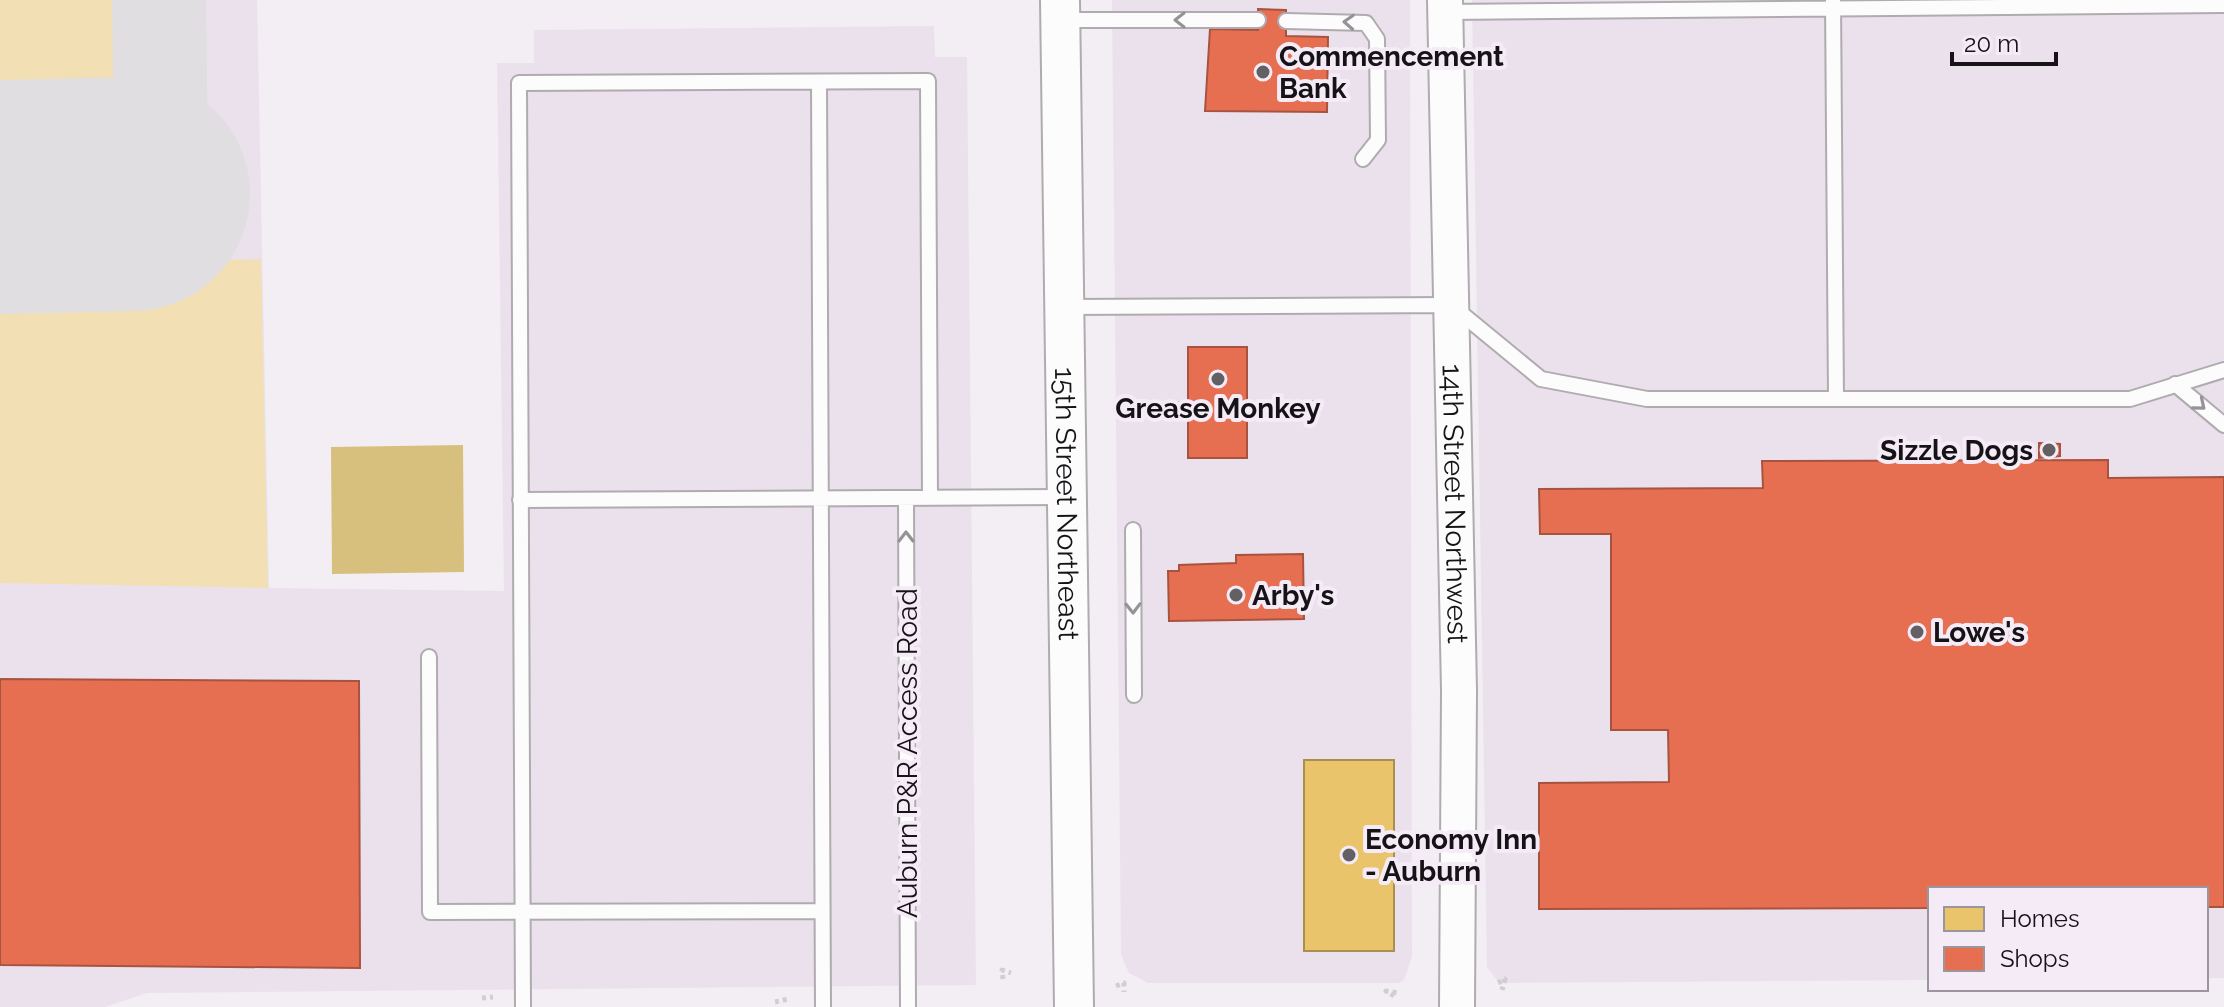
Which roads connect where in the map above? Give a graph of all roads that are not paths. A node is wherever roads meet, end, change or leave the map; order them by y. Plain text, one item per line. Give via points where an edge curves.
1 (1833, 4) edge
2 (2224, 5) edge
3 (1445, 6) edge
4 (1060, 10) edge
5 (1258, 20) dead end
6 (1286, 21) dead end
7 (819, 82) junction
8 (1363, 159) dead end
9 (1451, 305) junction
10 (1064, 307) junction
11 (2224, 370) edge
12 (2175, 384) junction
13 (1836, 399) junction
14 (1313, 409) dead end
15 (1247, 410) dead end
16 (2224, 425) edge
17 (1067, 497) junction
18 (906, 498) junction
19 (930, 498) junction
20 (821, 499) junction
21 (520, 500) junction
22 (1133, 530) dead end
23 (429, 657) dead end
24 (1134, 695) dead end
25 (822, 911) junction
26 (523, 912) junction
27 (523, 1007) edge
28 (823, 1007) edge
29 (908, 1007) edge
30 (1074, 1007) edge
31 (1457, 1007) edge

1 - 2 lane
1 - 3 lane
1 - 13 lane
3 - 9 street, 14th Street Northwest
5 -> 4 lane
4 - 10 main road, 15th Street Northeast
8 -> 6 lane via 1378,140 1377,39 1366,23
7 - 19 lane via 928,81
7 - 20 lane
7 - 21 lane via 519,83
9 - 10 lane
9 - 13 lane via 1541,379 1647,399
9 - 31 street, 14th Street Northwest via 1459,691
10 - 17 main road, 15th Street Northeast
11 - 12 lane
12 - 13 lane via 2130,399
12 -> 16 lane
14 - 15 lane
17 - 19 lane
17 - 30 main road, 15th Street Northeast
18 - 19 lane
18 - 20 lane
29 -> 18 lane, Auburn P&R Access Road
20 - 21 lane
20 - 25 lane
21 - 26 lane
22 -> 24 lane
23 - 26 lane via 430,912
25 - 26 lane
25 - 28 lane
26 - 27 lane

